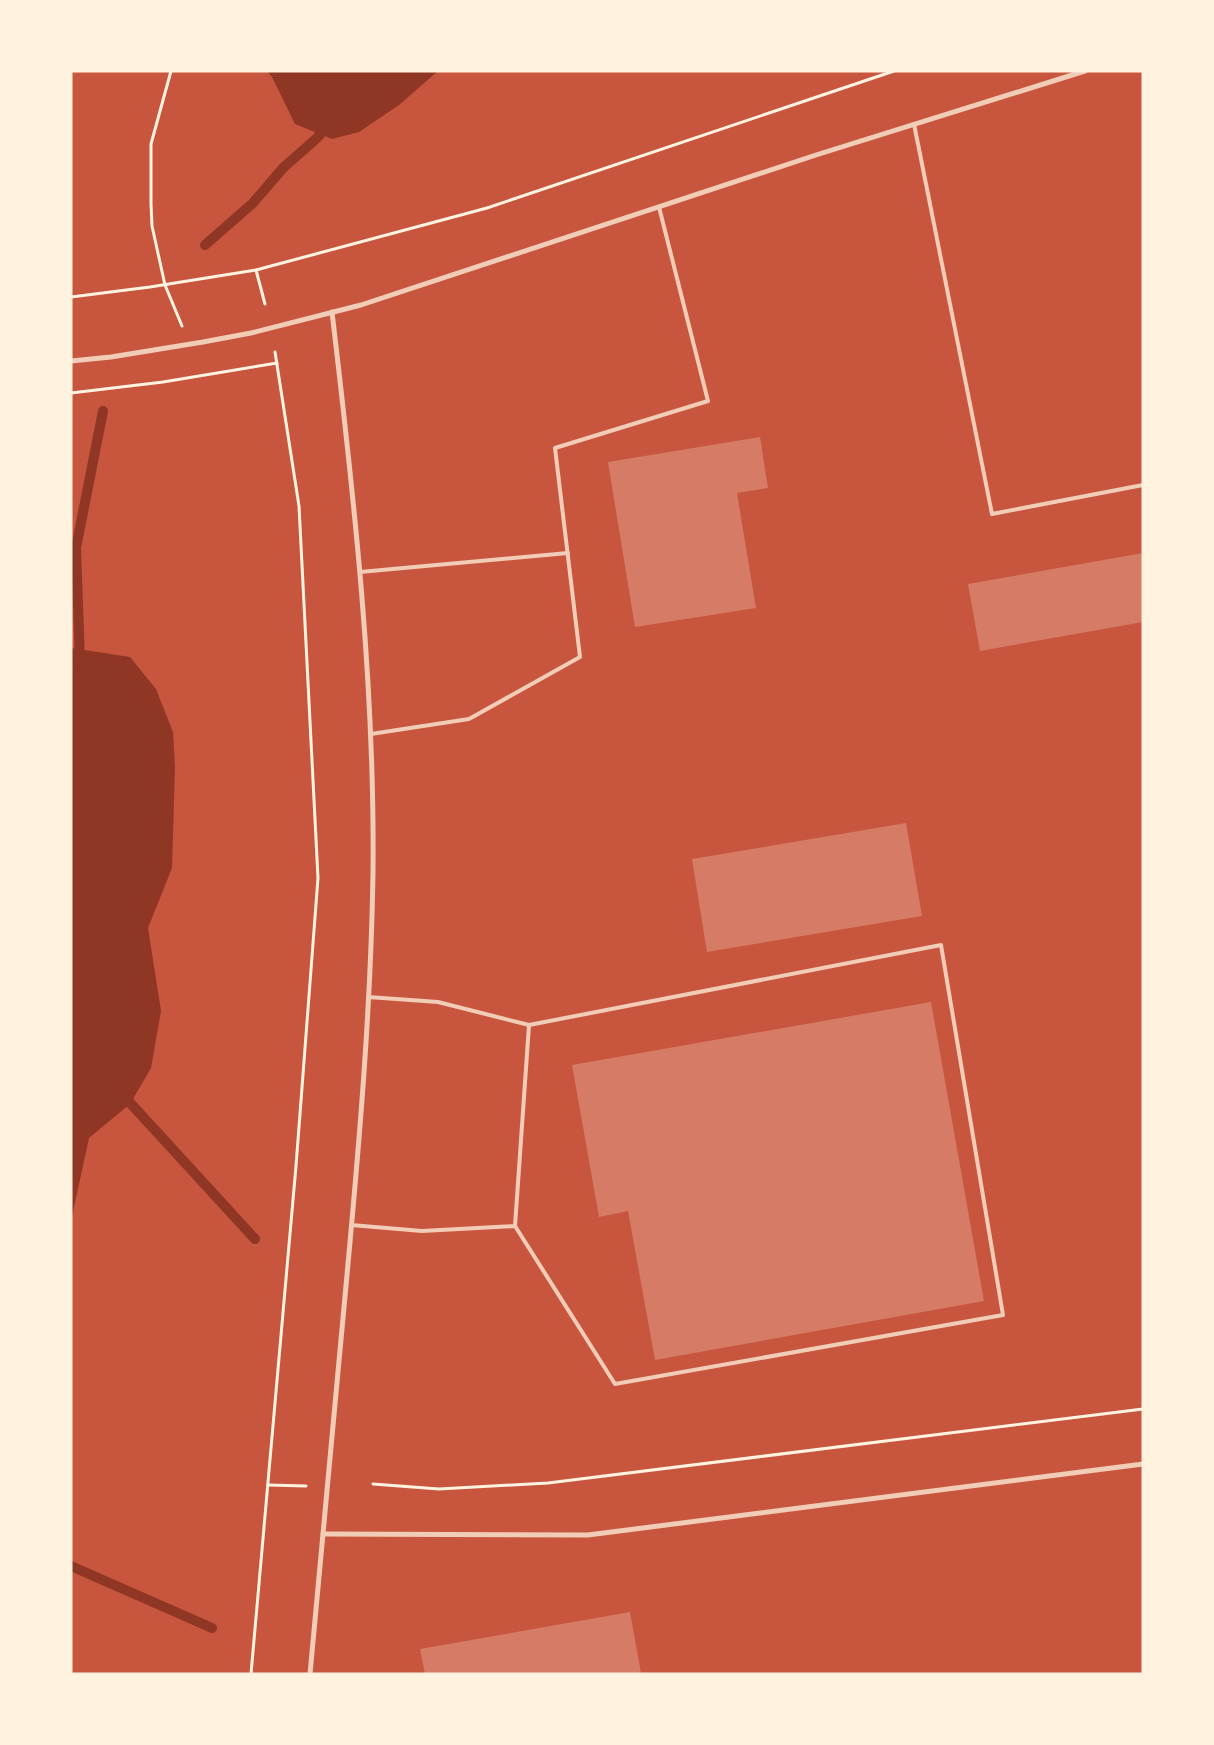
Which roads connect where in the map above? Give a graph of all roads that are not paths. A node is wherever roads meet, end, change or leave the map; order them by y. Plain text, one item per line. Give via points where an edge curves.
1 (1085, 71) edge
2 (914, 124) junction
3 (659, 207) junction
4 (332, 312) junction
5 (71, 361) edge
6 (1143, 485) edge
7 (568, 553) junction
8 (360, 572) junction
9 (371, 734) junction
10 (368, 997) junction
11 (529, 1025) junction
12 (351, 1225) junction
13 (515, 1226) junction
14 (1143, 1464) edge
15 (323, 1534) junction
16 (310, 1674) edge

1 - 2 street
2 - 3 street
2 - 6 lane via 992,514
3 - 4 street
3 - 7 lane via 708,402 555,448
4 - 5 street via 251,333
4 - 8 street
7 - 8 lane
7 - 9 lane via 580,657 469,719
8 - 9 street
9 - 10 street via 373,873
10 - 11 lane via 438,1002
10 - 12 street
11 - 13 lane
11 - 13 lane via 941,945 1003,1315 615,1384
12 - 13 lane via 422,1231
12 - 15 street
14 - 15 street via 588,1535
15 - 16 street

